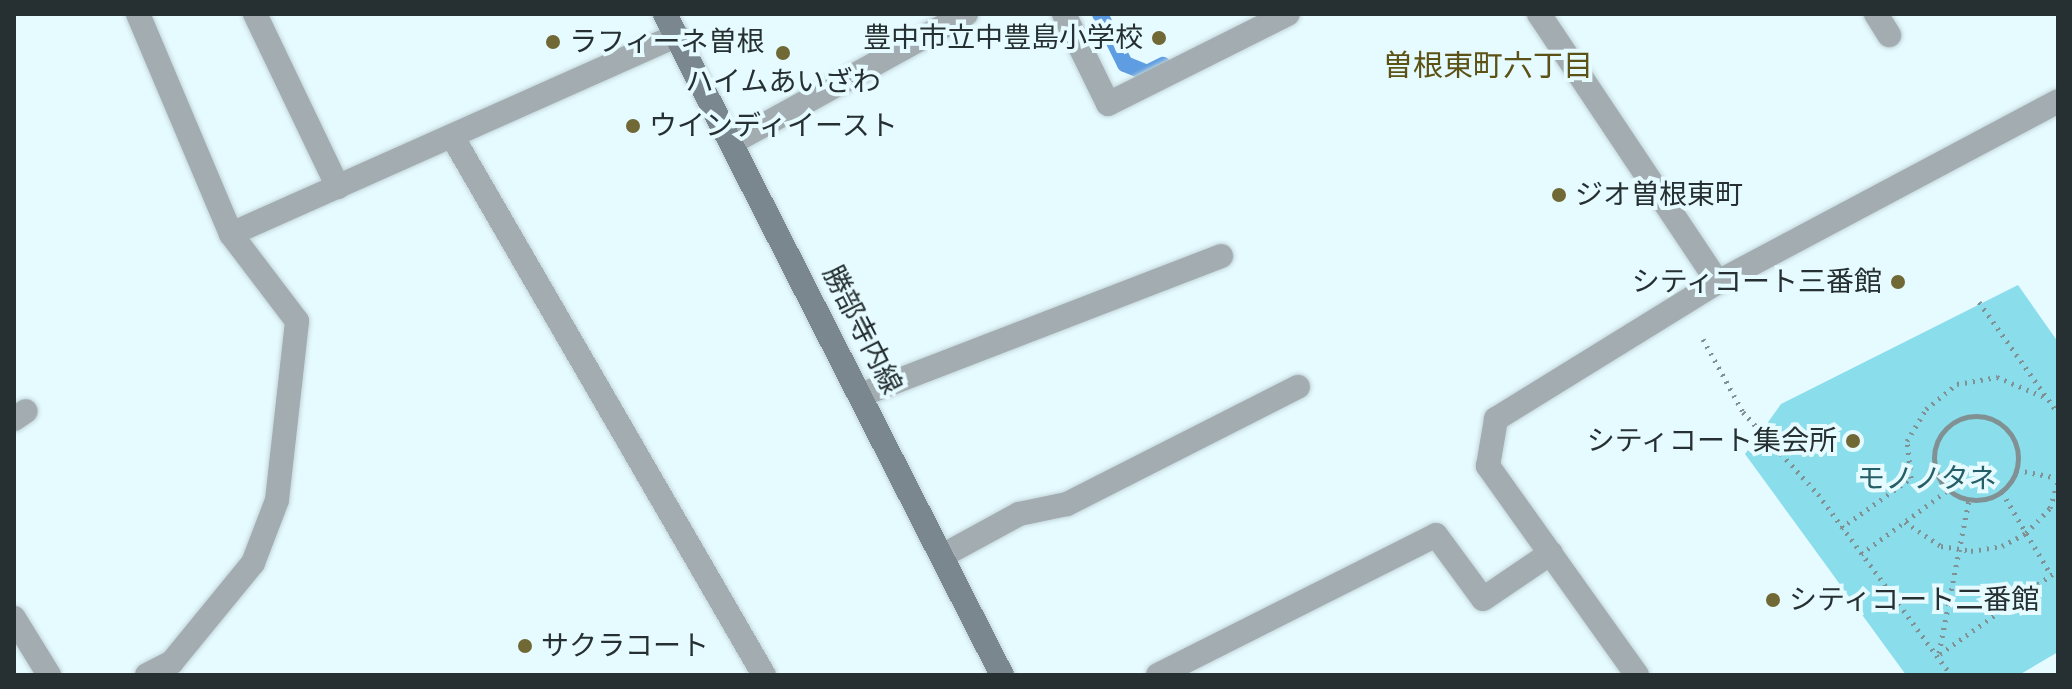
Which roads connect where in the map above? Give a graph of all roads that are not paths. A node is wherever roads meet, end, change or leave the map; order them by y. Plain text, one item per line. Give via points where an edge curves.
1 (138, 14) edge
2 (255, 14) edge
3 (966, 14) edge
4 (1064, 14) edge
5 (1288, 14) edge
6 (1539, 14) edge
7 (671, 25) edge
8 (2058, 101) edge
9 (452, 136) junction
10 (733, 142) junction
11 (338, 187) junction
12 (231, 234) junction
13 (1221, 256) dead end
14 (1718, 282) junction
15 (1298, 387) dead end
16 (861, 395) junction
17 (1551, 553) junction
18 (942, 556) junction
19 (14, 618) edge
20 (49, 675) edge
21 (147, 675) edge
22 (764, 675) edge
23 (1002, 675) edge
24 (1158, 675) edge
25 (1637, 675) edge

1 - 12 street
2 - 11 street
3 - 10 street
4 - 5 street via 1108,104
6 - 14 street
7 - 9 street
7 - 10 street, 勝部寺内線
8 - 14 street
9 - 11 street
9 - 22 street
10 - 16 street, 勝部寺内線
11 - 12 street
12 - 21 street via 297,321 277,500 253,563 172,662
13 - 16 street
14 - 17 street via 1496,419 1488,466
15 - 18 street via 1067,504 1019,514
16 - 18 street, 勝部寺内線
17 - 24 street via 1483,599 1436,535
17 - 25 street
18 - 23 street, 勝部寺内線
19 - 20 street

